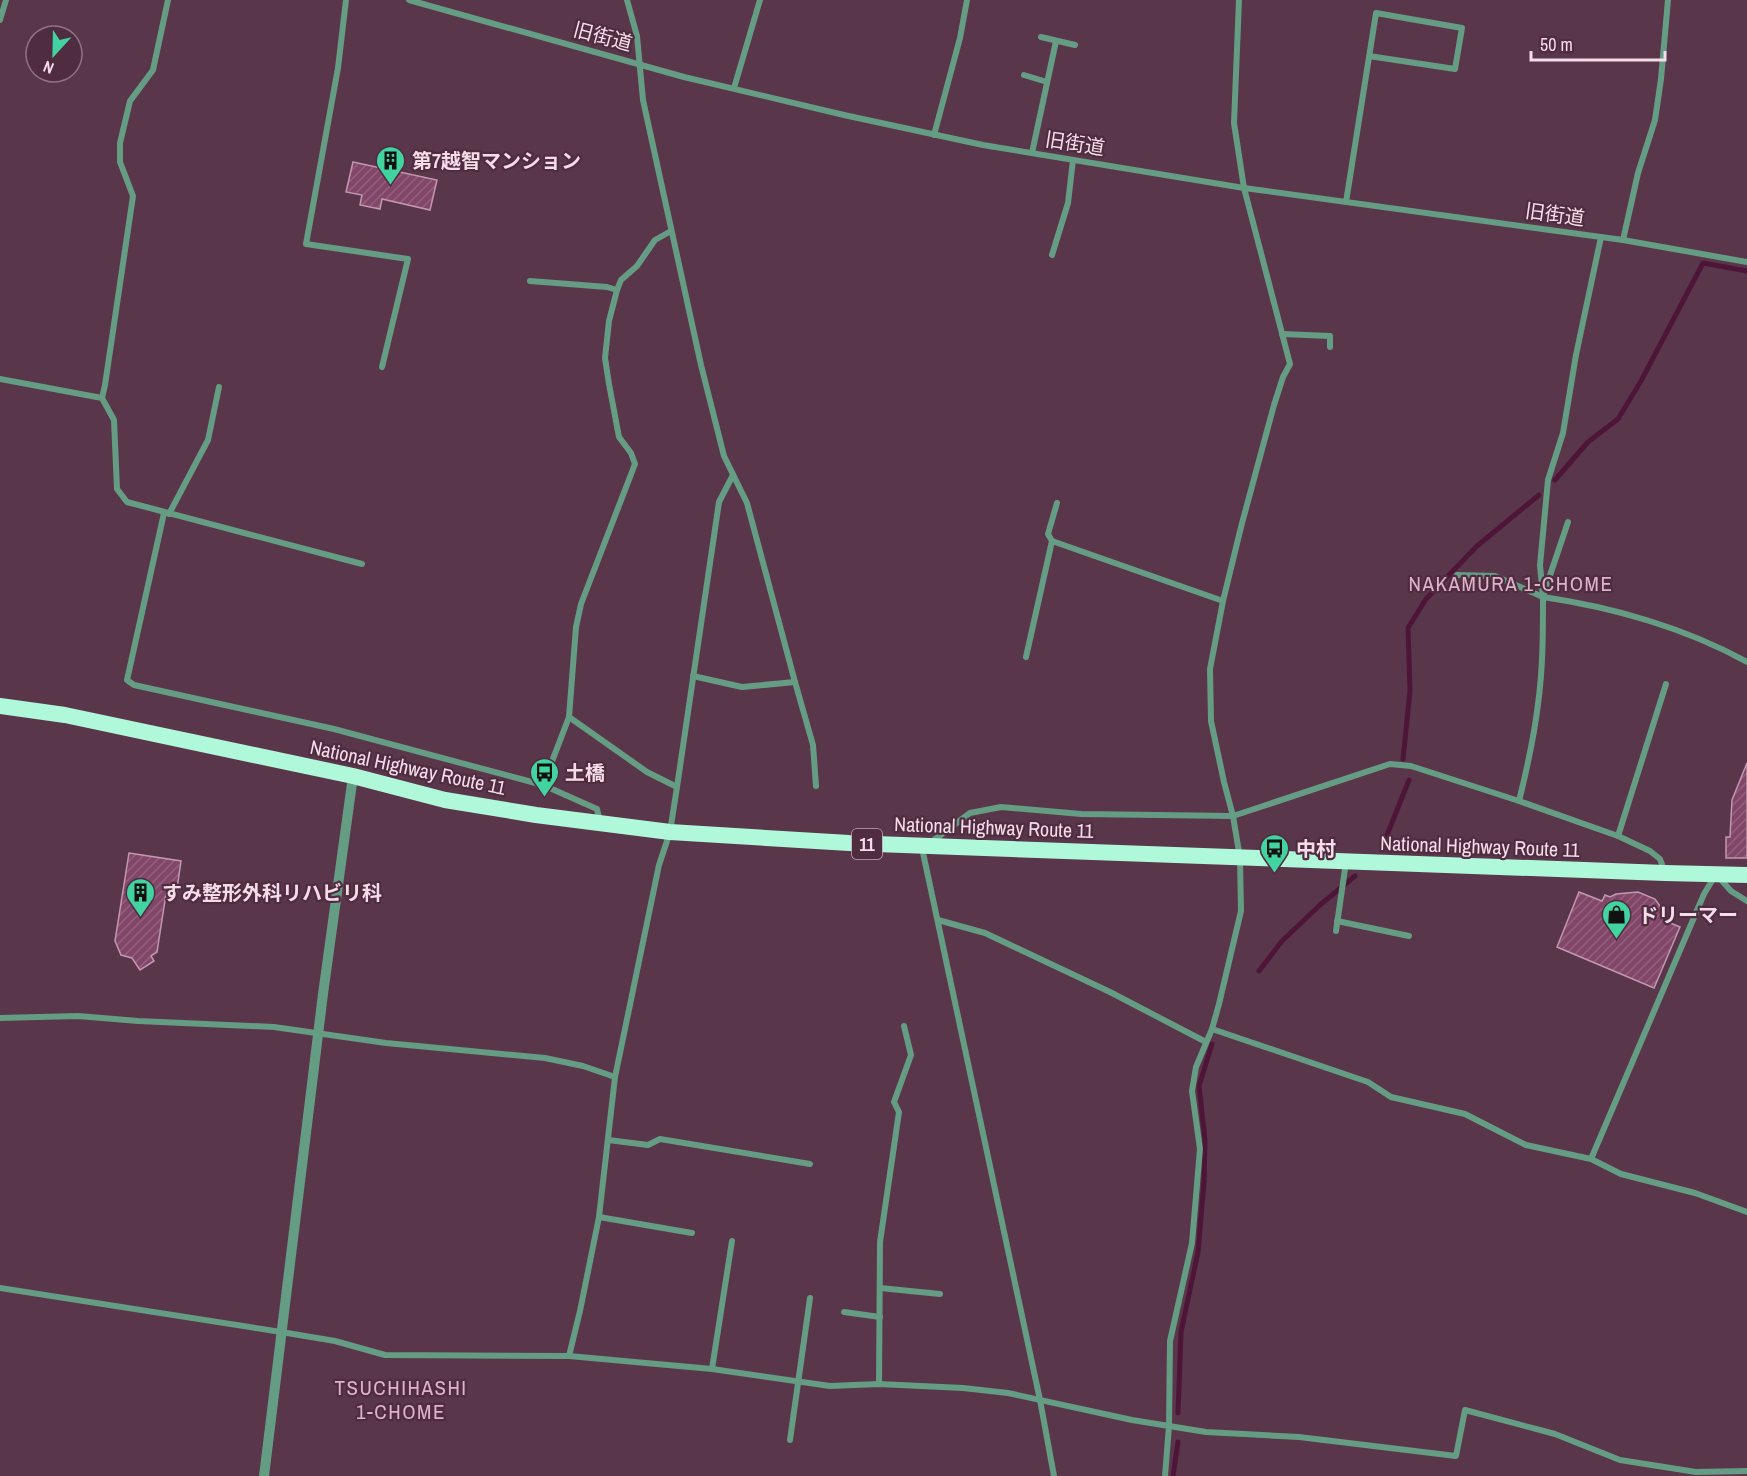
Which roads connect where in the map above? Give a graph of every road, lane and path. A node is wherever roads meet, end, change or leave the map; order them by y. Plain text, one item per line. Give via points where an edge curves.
1 (6, 0) edge
2 (168, 0) edge
3 (346, 0) edge
4 (409, 0) edge
5 (627, 0) edge
6 (760, 0) edge
7 (967, 0) edge
8 (1239, 0) edge
9 (1668, 0) edge
10 (0, 20) edge
11 (1041, 37) dead end
12 (1056, 41) junction
13 (1075, 45) dead end
14 (1369, 56) junction
15 (638, 63) junction
16 (1024, 75) dead end
17 (1047, 82) junction
18 (734, 88) junction
19 (934, 135) junction
20 (1032, 153) junction
21 (1073, 160) junction
22 (1244, 188) junction
23 (1346, 202) junction
24 (671, 231) junction
25 (1601, 237) junction
26 (1623, 240) junction
27 (1052, 255) dead end
28 (1747, 262) edge
29 (530, 281) dead end
30 (616, 290) junction
31 (1282, 334) junction
32 (1330, 347) dead end
33 (382, 367) dead end
34 (0, 379) edge
35 (219, 387) dead end
36 (102, 398) junction
37 (732, 475) junction
38 (1057, 504) dead end
39 (167, 514) junction
40 (1568, 522) dead end
41 (1052, 541) junction
42 (362, 564) dead end
43 (1457, 575) dead end
44 (1543, 597) junction
45 (1223, 601) junction
46 (1026, 657) dead end
47 (1747, 662) edge
48 (693, 676) junction
49 (795, 682) junction
50 (1666, 684) dead end
51 (0, 706) edge
52 (569, 717) junction
53 (353, 776) junction
54 (543, 785) junction
55 (816, 786) dead end
56 (677, 788) junction
57 (1520, 801) junction
58 (1233, 816) junction
59 (600, 823) junction
60 (669, 832) junction
61 (1618, 836) junction
62 (924, 846) junction
63 (1240, 858) junction
64 (1345, 870) junction
65 (1665, 873) junction
66 (1716, 874) junction
67 (1747, 875) edge
68 (1747, 901) edge
69 (938, 920) junction
70 (1337, 921) junction
71 (1336, 931) dead end
72 (1409, 936) dead end
73 (0, 1018) edge
74 (904, 1026) dead end
75 (1212, 1029) junction
76 (318, 1033) junction
77 (1206, 1042) junction
78 (615, 1077) junction
79 (608, 1140) junction
80 (1591, 1159) junction
81 (810, 1164) dead end
82 (1747, 1212) edge
83 (599, 1217) junction
84 (692, 1233) dead end
85 (732, 1241) dead end
86 (0, 1288) edge
87 (880, 1288) junction
88 (940, 1294) dead end
89 (810, 1298) dead end
90 (844, 1312) dead end
91 (880, 1317) junction
92 (282, 1332) junction
93 (569, 1356) junction
94 (712, 1369) junction
95 (799, 1381) junction
96 (879, 1384) junction
97 (1040, 1400) junction
98 (1169, 1426) junction
99 (790, 1440) dead end
100 (1747, 1471) edge
101 (1695, 1474) edge
102 (264, 1476) edge
103 (1054, 1476) edge
104 (1165, 1476) edge

1 - 10 street
2 - 36 street via 153,70 130,100 120,142 120,162 133,196
3 - 33 street via 338,68 306,244 408,259
4 - 15 street, 旧街道
5 - 15 street via 637,36
6 - 18 street
7 - 19 street
8 - 22 street via 1234,123
9 - 26 street via 1655,120
11 - 12 street
12 - 13 street
12 - 17 street
14 - 14 street via 1455,69 1462,28 1376,13
14 - 23 street
15 - 18 street, 旧街道
15 - 24 street
16 - 17 street
17 - 20 street
18 - 19 street, 旧街道
19 - 20 street, 旧街道
20 - 21 street, 旧街道
21 - 22 street, 旧街道
21 - 27 street via 1068,203
22 - 23 street, 旧街道
22 - 31 street
23 - 25 street, 旧街道
24 - 30 street via 655,240
24 - 37 street
25 - 26 street, 旧街道
25 - 44 street via 1563,433 1548,480 1540,565
26 - 28 street, 旧街道
29 - 30 street via 607,286
30 - 52 street via 605,357 619,437 635,464 581,604
31 - 32 street via 1330,336
31 - 45 street via 1290,364 1274,405
34 - 36 street
35 - 39 street via 208,440
36 - 39 street via 114,420 117,489 128,502
37 - 48 street via 719,502
37 - 49 street via 747,503
38 - 41 street via 1048,534
39 - 42 street
39 - 54 street via 127,680 134,685 345,732
40 - 44 street
41 - 45 street
41 - 46 street
43 - 44 street via 1495,576
44 - 47 street via 1642,619
44 - 57 street via 1538,703
45 - 58 street via 1210,669 1211,721
48 - 49 street via 742,687
48 - 56 street
49 - 55 street via 813,745
50 - 61 street
51 - 53 highway, National Highway Route 11 / 11 via 65,715
52 - 54 street
52 - 56 street via 647,772
53 - 59 highway, National Highway Route 11 / 11 via 445,800
53 - 76 street
54 - 59 street via 597,809
56 - 60 street
57 - 58 street via 1411,766 1390,764
57 - 61 street
58 - 62 street via 1001,807 970,813
58 - 63 street
59 - 60 highway, National Highway Route 11 / 11
60 - 62 highway, National Highway Route 11 / 11
60 - 78 street
61 - 65 street via 1650,851 1660,859
62 - 63 highway, National Highway Route 11 / 11
62 - 69 street
63 - 64 highway, National Highway Route 11 / 11
63 - 75 street via 1241,911
64 - 65 highway, National Highway Route 11 / 11
64 - 70 street
65 - 66 highway, National Highway Route 11 / 11
66 - 67 highway, National Highway Route 11 / 11
66 - 68 street
66 - 80 street
69 - 77 street via 985,933
69 - 97 street
70 - 71 street
70 - 72 street
73 - 76 street via 78,1016
74 - 87 street via 911,1054 894,1102 899,1112 880,1242
75 - 77 street
75 - 80 street via 1368,1082 1390,1097 1465,1114 1526,1145
76 - 78 street via 545,1058
76 - 92 street
77 - 98 street via 1191,1091 1200,1149 1192,1243 1170,1341
78 - 79 street
79 - 81 street via 648,1145 660,1139
79 - 83 street
80 - 82 street via 1621,1174 1695,1193
83 - 84 street
83 - 93 street
85 - 94 street
86 - 92 street
87 - 88 street
87 - 91 street
89 - 95 street
90 - 91 street
91 - 96 street
92 - 93 street via 385,1355
92 - 102 street
93 - 94 street
94 - 95 street
95 - 96 street via 830,1386
95 - 99 street
96 - 97 street via 963,1388
97 - 98 street
97 - 103 street
98 - 101 street via 1456,1456 1465,1410 1555,1434 1620,1460
98 - 104 street
100 - 101 street

